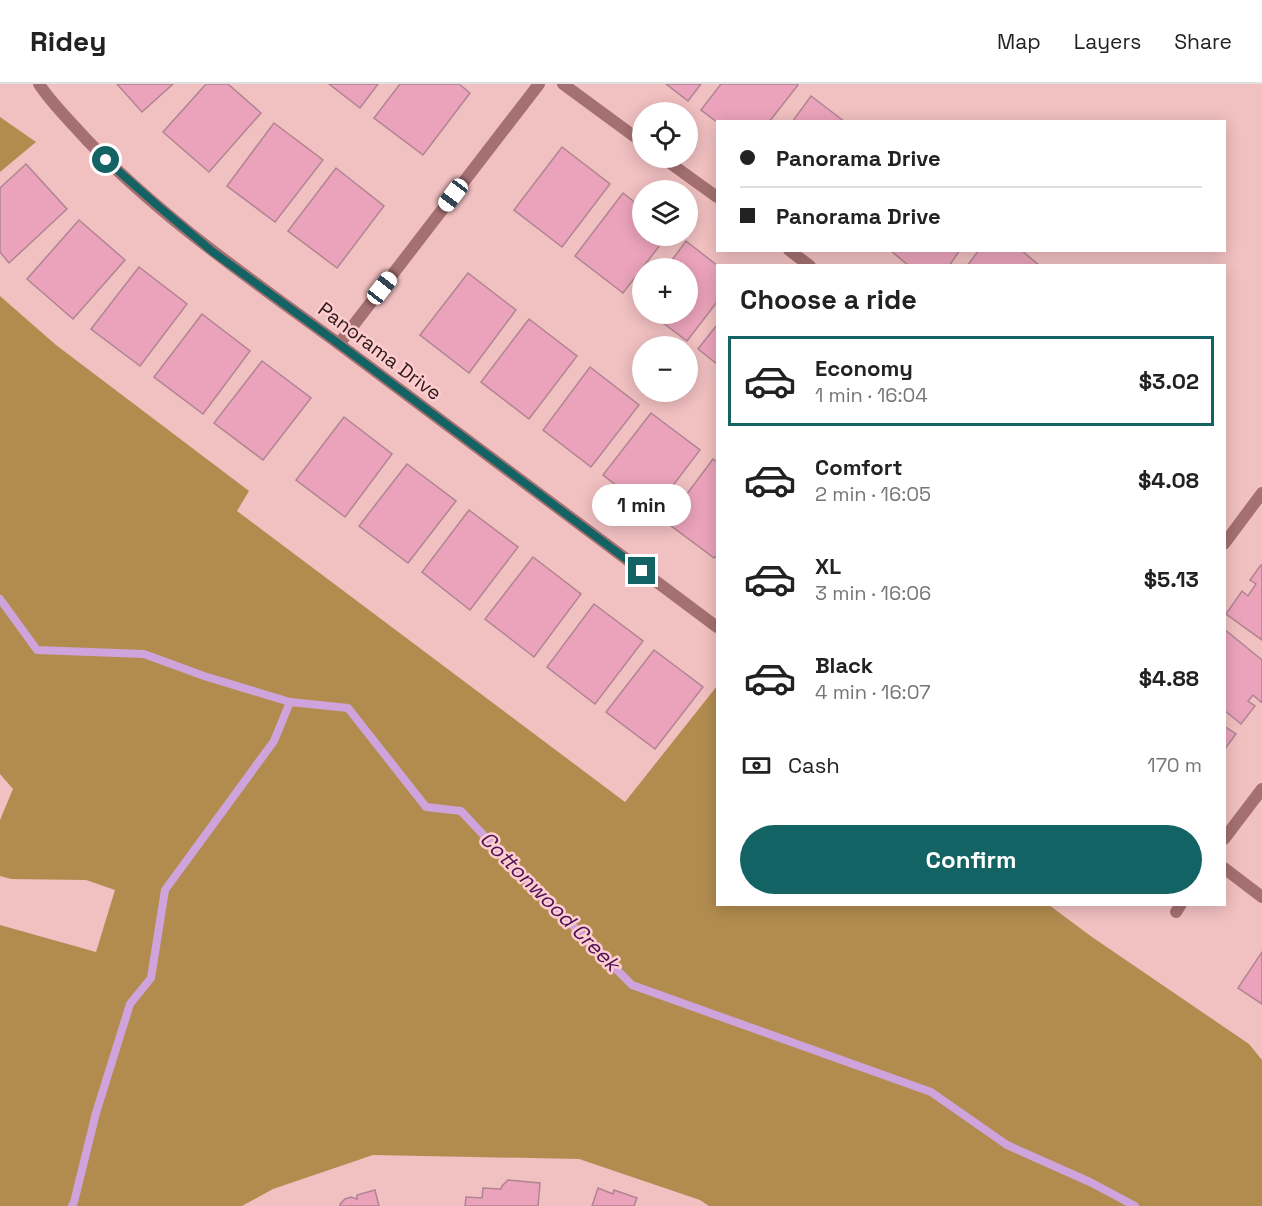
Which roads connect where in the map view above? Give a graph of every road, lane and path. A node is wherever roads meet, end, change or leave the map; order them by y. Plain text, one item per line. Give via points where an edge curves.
1 (39, 84) edge
2 (540, 84) edge
3 (563, 84) edge
4 (632, 135) edge
5 (677, 168) edge
6 (716, 196) edge
7 (792, 252) edge
8 (807, 264) edge
9 (339, 344) junction
10 (1262, 493) edge
11 (1226, 541) edge
12 (716, 626) edge
13 (1262, 789) edge
14 (1226, 836) edge
15 (1226, 869) edge
16 (1262, 897) edge

1 - 9 street, Panorama Drive via 106,160 158,206 213,252
2 - 9 street
3 - 4 street
5 - 6 street
7 - 8 street
9 - 12 street, Panorama Drive
10 - 11 street
13 - 14 street
15 - 16 street

